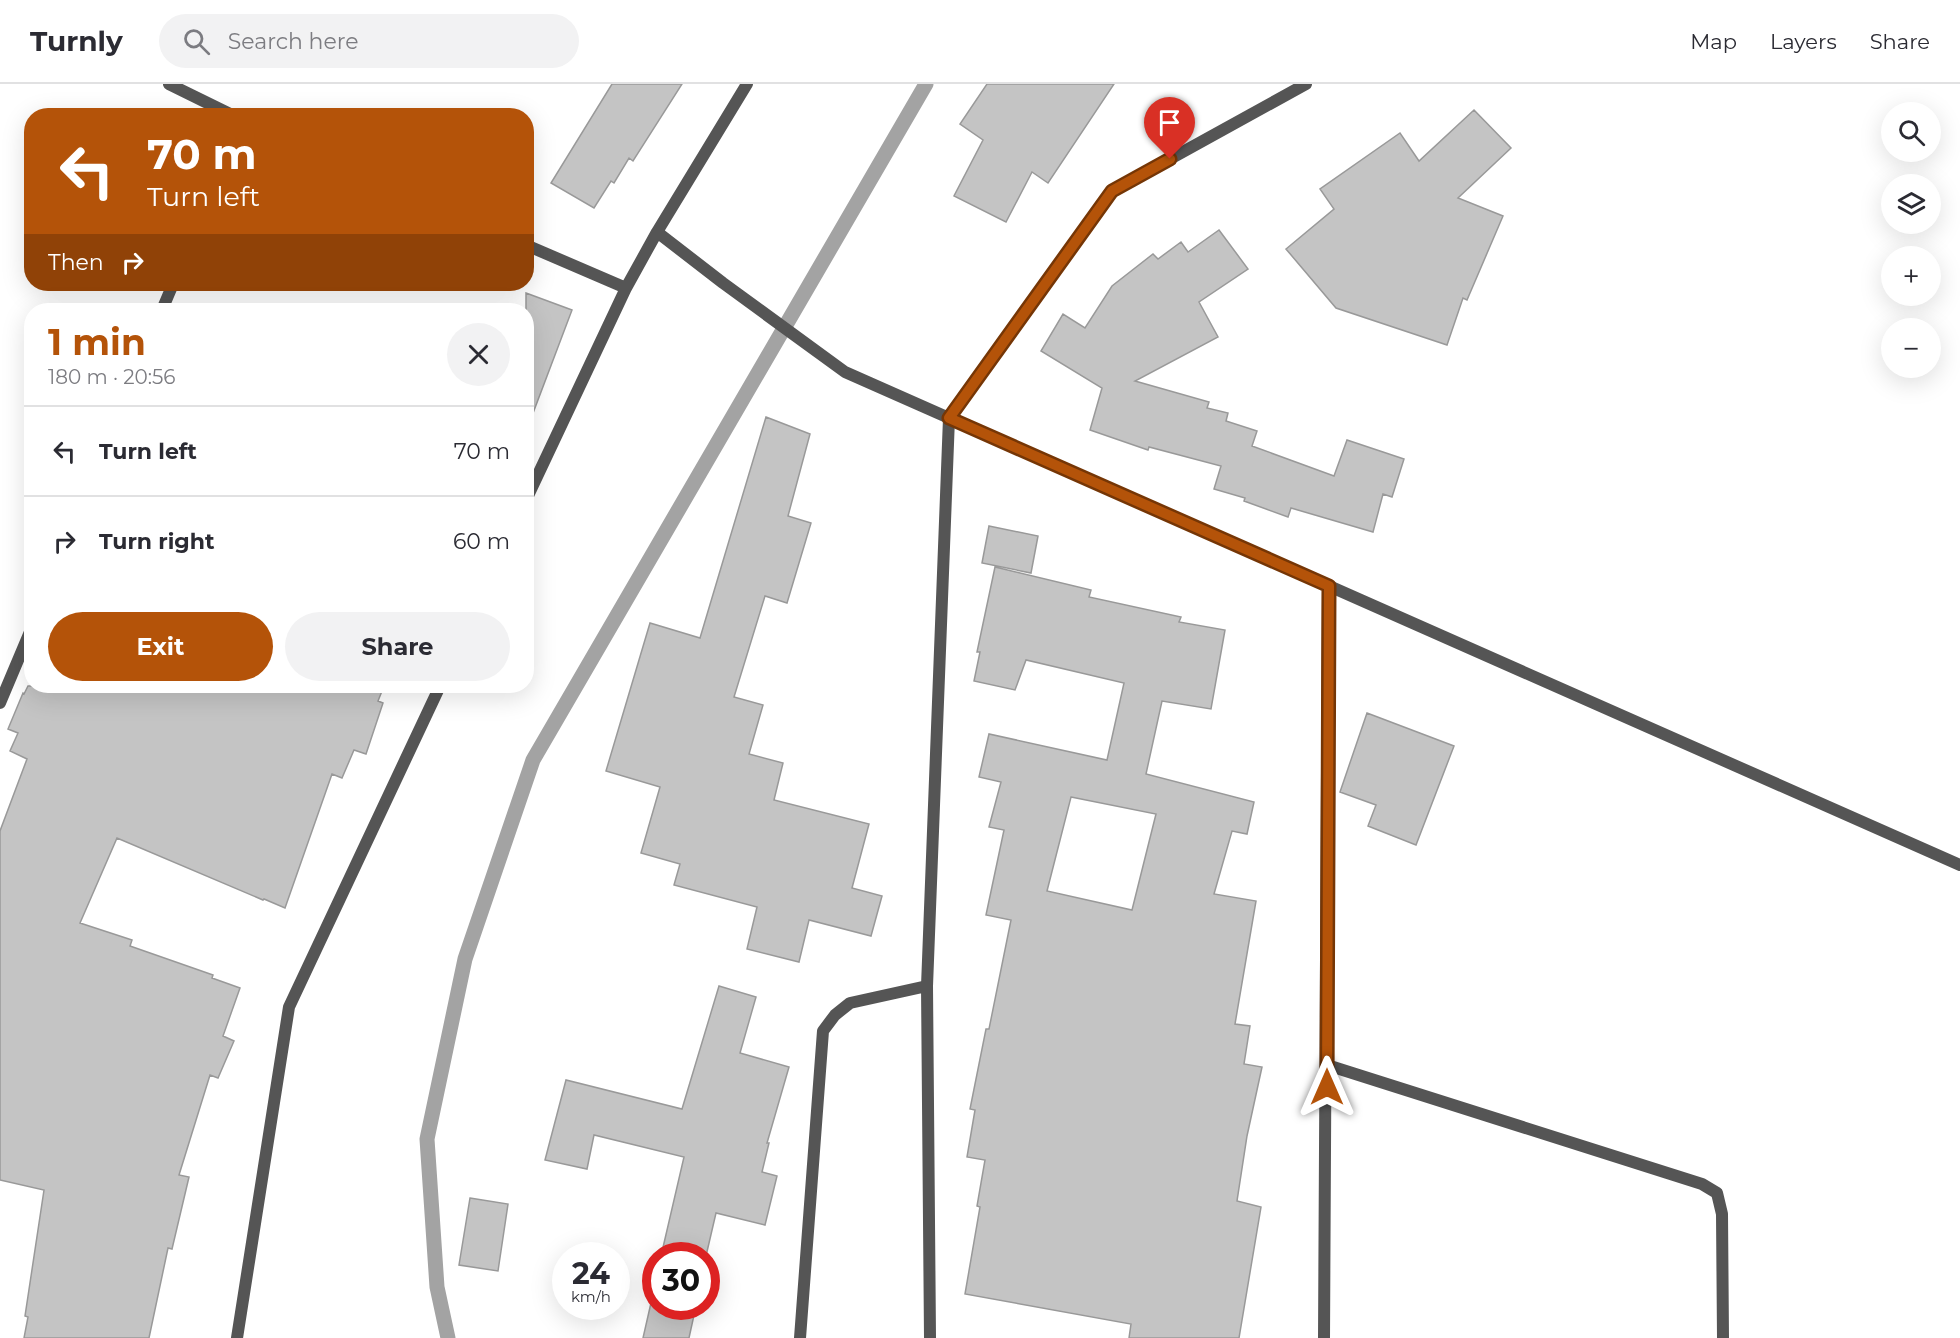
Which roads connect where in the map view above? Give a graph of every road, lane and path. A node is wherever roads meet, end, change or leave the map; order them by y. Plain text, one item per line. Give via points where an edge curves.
1 (169, 84) edge
2 (747, 84) edge
3 (1306, 84) edge
4 (218, 108) edge
5 (657, 232) junction
6 (534, 248) edge
7 (626, 288) junction
8 (949, 418) junction
9 (534, 483) edge
10 (1329, 586) junction
11 (24, 646) edge
12 (437, 693) edge
13 (0, 703) edge
14 (1960, 865) edge
15 (927, 986) junction
16 (1327, 1065) junction
17 (237, 1338) edge
18 (800, 1338) edge
19 (930, 1338) edge
20 (1324, 1338) edge
21 (1723, 1338) edge

1 - 4 street
2 - 5 street
3 - 8 street via 1112,191
5 - 7 street
5 - 8 street via 846,372
6 - 7 street
7 - 9 street
8 - 10 street
8 - 15 street
10 - 14 street
10 - 16 street
11 - 13 street
12 - 17 street via 289,1007
15 - 18 street via 850,1003 823,1031
15 - 19 street
16 - 20 street
16 - 21 street via 1702,1184 1717,1193 1722,1214

